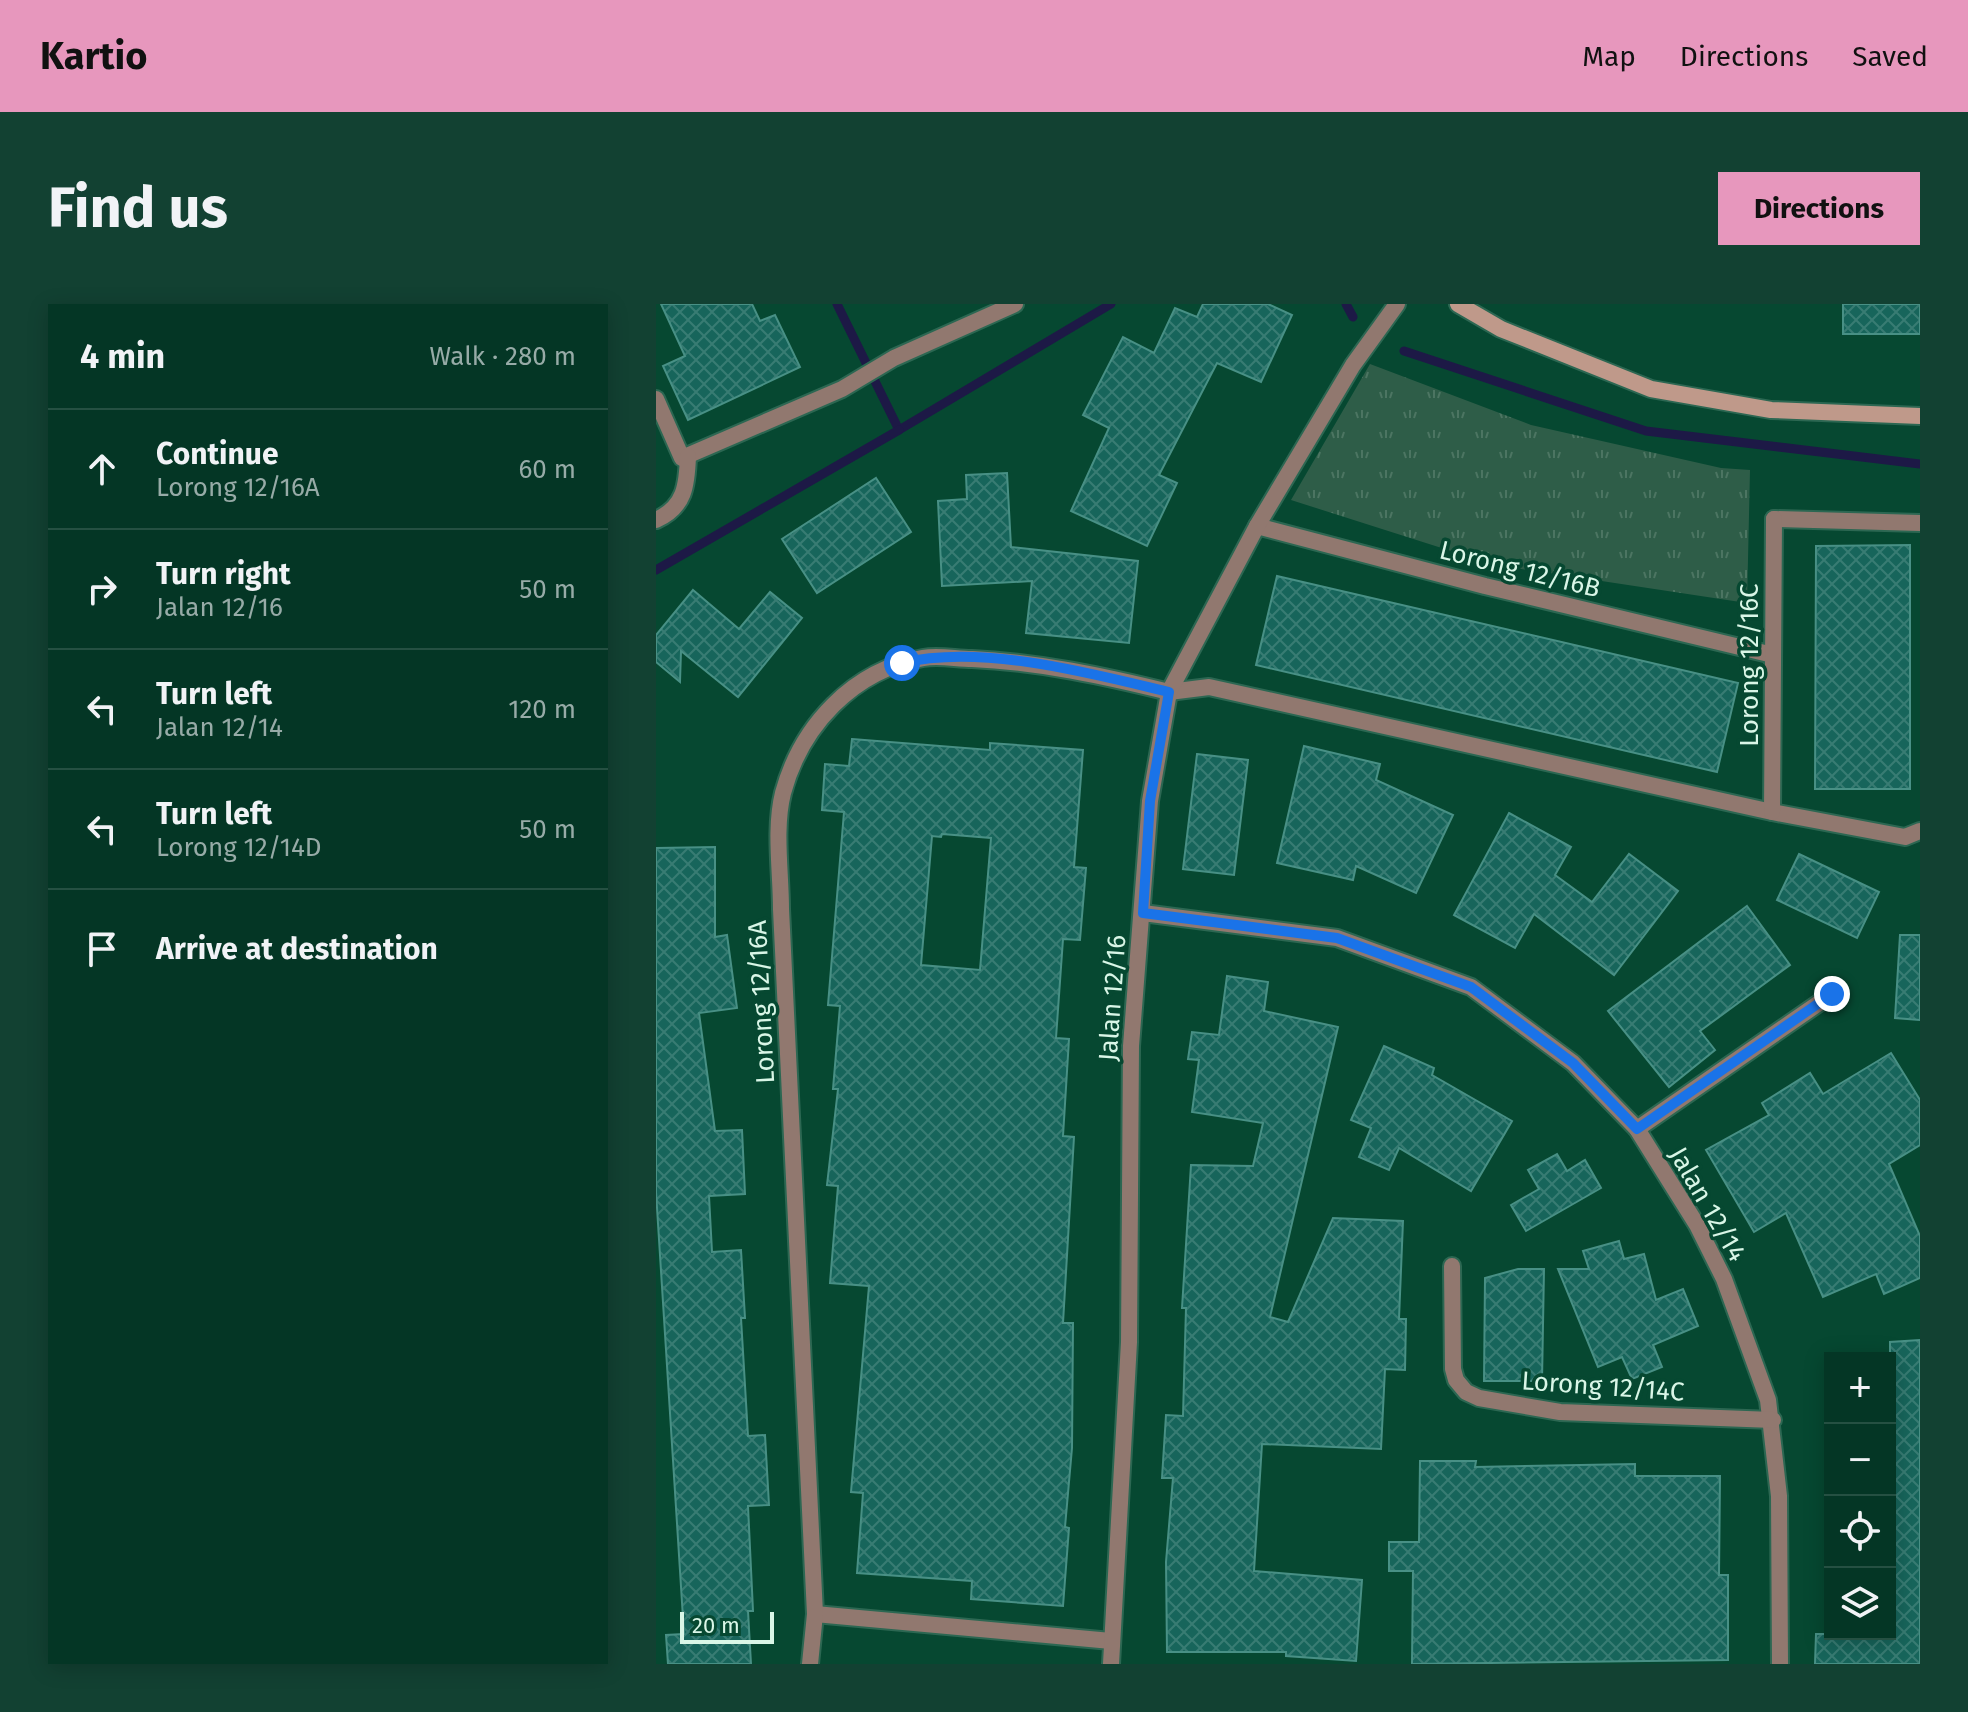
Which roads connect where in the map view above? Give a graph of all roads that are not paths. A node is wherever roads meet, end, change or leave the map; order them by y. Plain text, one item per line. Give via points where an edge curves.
1 (1015, 304) edge
2 (1397, 304) edge
3 (1458, 304) edge
4 (656, 399) edge
5 (1920, 416) edge
6 (688, 456) junction
7 (656, 520) edge
8 (1920, 523) edge
9 (1257, 526) junction
10 (1773, 655) junction
11 (1169, 692) junction
12 (1772, 812) junction
13 (1920, 831) edge
14 (1143, 913) junction
15 (1832, 994) dead end
16 (1637, 1129) junction
17 (1452, 1266) dead end
18 (1773, 1420) junction
19 (815, 1614) junction
20 (1111, 1641) junction
21 (810, 1664) edge
22 (1111, 1664) edge
23 (1780, 1664) edge

1 - 6 street via 894,358 842,389
2 - 9 street, Jalan 12/16 via 1353,365
3 - 5 street via 1501,329 1651,389 1771,410
4 - 6 street via 669,436 682,458
6 - 7 street via 687,491 670,514
8 - 10 street, Lorong 12/16C via 1774,519
9 - 10 street, Lorong 12/16B
9 - 11 street, Jalan 12/16
10 - 12 street, Lorong 12/16C
11 - 12 street via 1209,687
11 - 14 street, Jalan 12/16 via 1150,801
11 - 19 street, Lorong 12/16A via 1090,673 927,657 877,673 823,713 790,775 780,816 781,909
12 - 13 street via 1905,837
14 - 16 street, Jalan 12/14 via 1337,938 1471,987 1573,1063
14 - 20 street, Jalan 12/16 via 1131,1046 1129,1342
15 - 16 street
16 - 18 street, Jalan 12/14 via 1724,1279
17 - 18 street, Lorong 12/14C via 1453,1369 1466,1392 1560,1412
18 - 23 street, Jalan 12/14
19 - 20 street
19 - 21 street, Lorong 12/16A
20 - 22 street, Jalan 12/16

